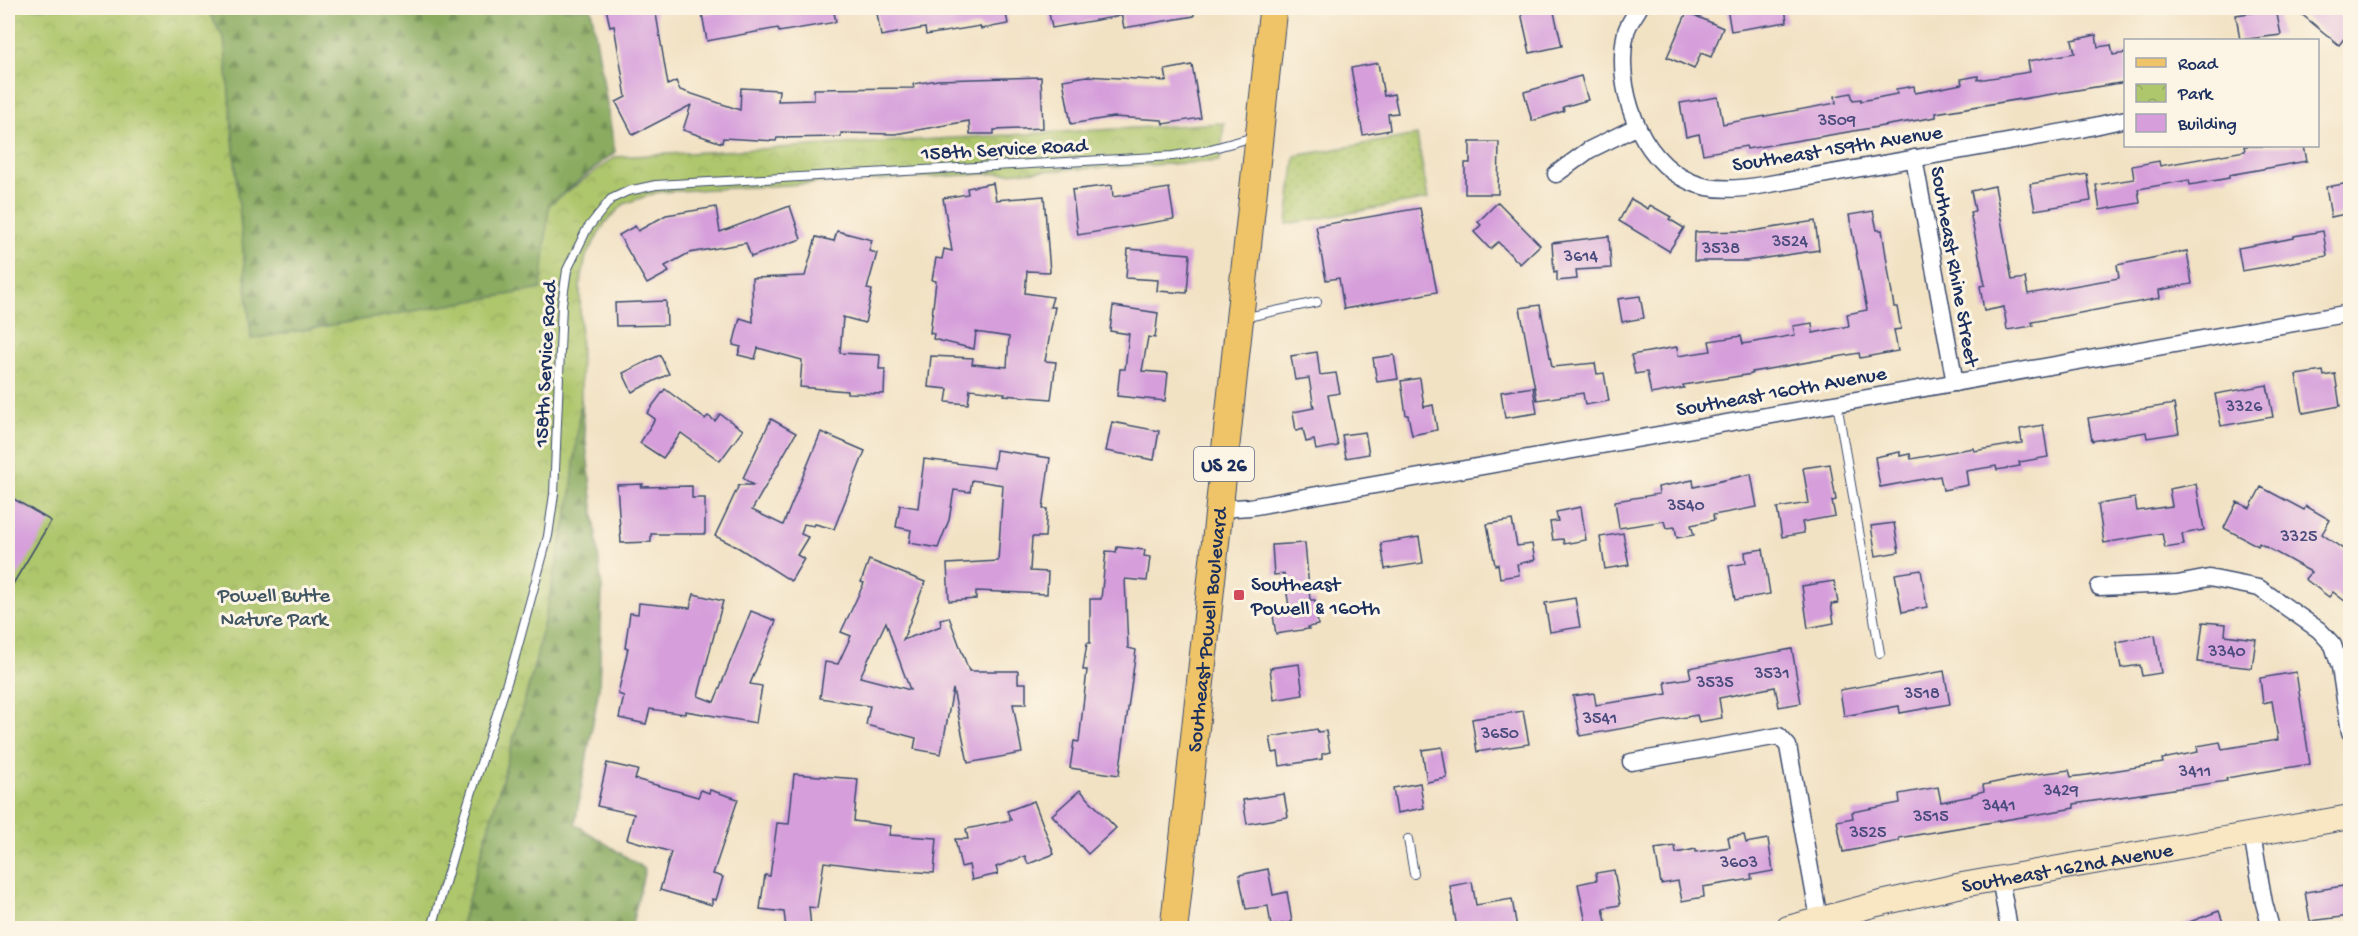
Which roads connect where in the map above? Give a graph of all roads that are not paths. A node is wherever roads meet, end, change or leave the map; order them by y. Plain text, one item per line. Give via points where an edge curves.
1 (1273, 8) edge
2 (1639, 8) edge
3 (2124, 119) edge
4 (1636, 127) junction
5 (1259, 135) junction
6 (1914, 158) junction
7 (1556, 174) dead end
8 (1317, 302) dead end
9 (2350, 313) edge
10 (1240, 319) junction
11 (1955, 383) junction
12 (1837, 403) junction
13 (1220, 509) junction
14 (2099, 587) dead end
15 (1880, 653) dead end
16 (2350, 732) edge
17 (1631, 762) dead end
18 (2350, 817) edge
19 (2252, 835) junction
20 (1408, 839) dead end
21 (1414, 874) dead end
22 (2000, 878) junction
23 (1819, 919) junction
24 (432, 928) edge
25 (1174, 928) edge
26 (1788, 928) edge
27 (2008, 928) edge
28 (2271, 928) edge

1 - 5 main road, Southeast Powell Boulevard / US 26
2 - 4 street, Southeast 159th Avenue via 1627,29 1622,54
3 - 6 street, Southeast 159th Avenue
4 - 6 street, Southeast 159th Avenue via 1656,158 1670,170 1691,183 1714,188 1754,187
4 - 7 street via 1589,150
5 - 10 main road, Southeast Powell Boulevard / US 26
5 - 24 lane, 158th Service Road via 1173,156 664,185 628,190 611,199 587,229 567,270 548,536
6 - 11 street, Southeast Rhine Street
8 - 10 lane
9 - 11 street, Southeast 160th Avenue
10 - 13 main road, Southeast Powell Boulevard / US 26
11 - 12 street, Southeast 160th Avenue
12 - 13 street, Southeast 160th Avenue via 1250,507
12 - 15 lane
13 - 25 main road, Southeast Powell Boulevard / US 26
14 - 16 street via 2177,584 2209,578 2259,588 2319,630 2333,645
17 - 23 street via 1779,736 1788,746
18 - 19 main road, Southeast 162nd Avenue
19 - 22 main road, Southeast 162nd Avenue
19 - 28 street
20 - 21 lane
22 - 23 main road, Southeast 162nd Avenue
22 - 27 street
23 - 26 main road, Southeast 162nd Avenue

